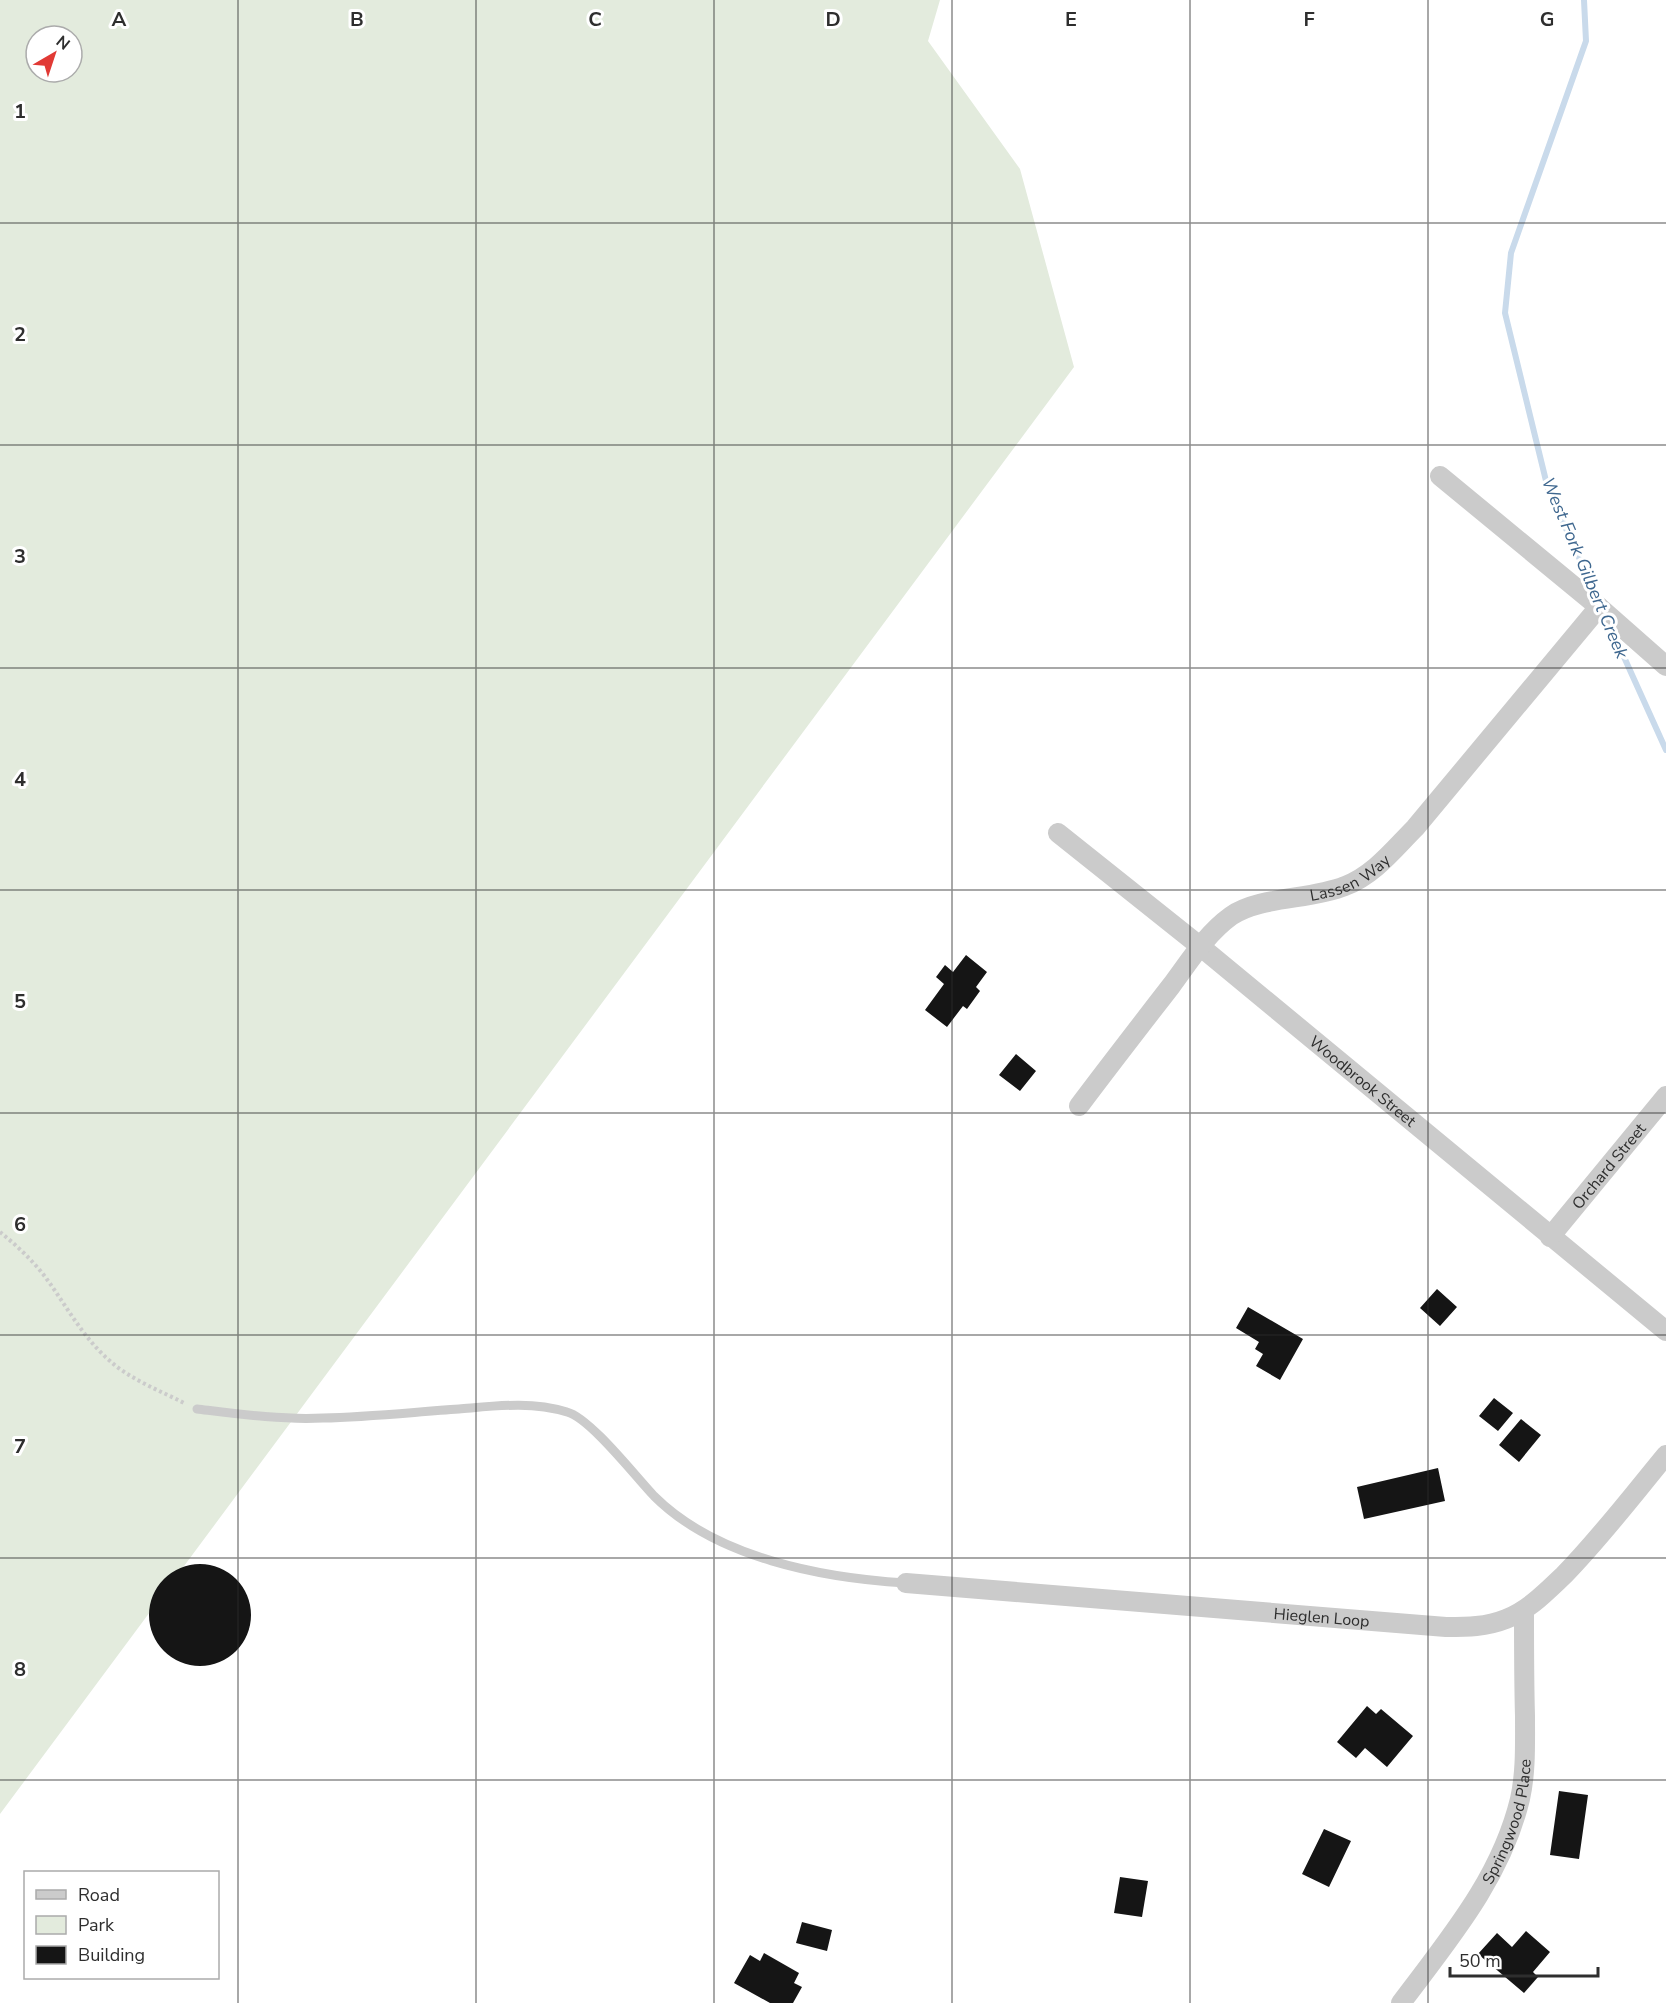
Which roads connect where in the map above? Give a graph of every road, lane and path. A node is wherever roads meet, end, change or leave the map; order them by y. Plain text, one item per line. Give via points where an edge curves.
1 (1440, 476) dead end
2 (1599, 607) junction
3 (1666, 666) edge
4 (1058, 833) dead end
5 (1201, 947) junction
6 (1666, 1096) edge
7 (1078, 1106) dead end
8 (0, 1233) edge
9 (1550, 1237) junction
10 (1666, 1330) edge
11 (197, 1409) joint
12 (1666, 1455) edge
13 (906, 1583) joint
14 (1524, 1611) junction
15 (1401, 2003) edge

1 - 2 street
2 - 3 street
2 - 5 street, Lassen Way via 1415,828 1366,876 1323,893 1245,908 1230,917
4 - 5 street, Woodbrook Street
5 - 7 street, Lassen Way
5 - 9 street, Woodbrook Street
6 - 9 street, Orchard Street
8 - 11 path via 42,1273 110,1362
9 - 10 street, Woodbrook Street
11 - 13 lane via 321,1419 503,1406 540,1405 570,1412 656,1497 682,1519 713,1537 807,1571
12 - 14 street, Hieglen Loop via 1588,1550
13 - 14 street, Hieglen Loop via 1446,1627 1489,1624
14 - 15 street, Springwood Place via 1525,1763 1511,1831 1470,1912

